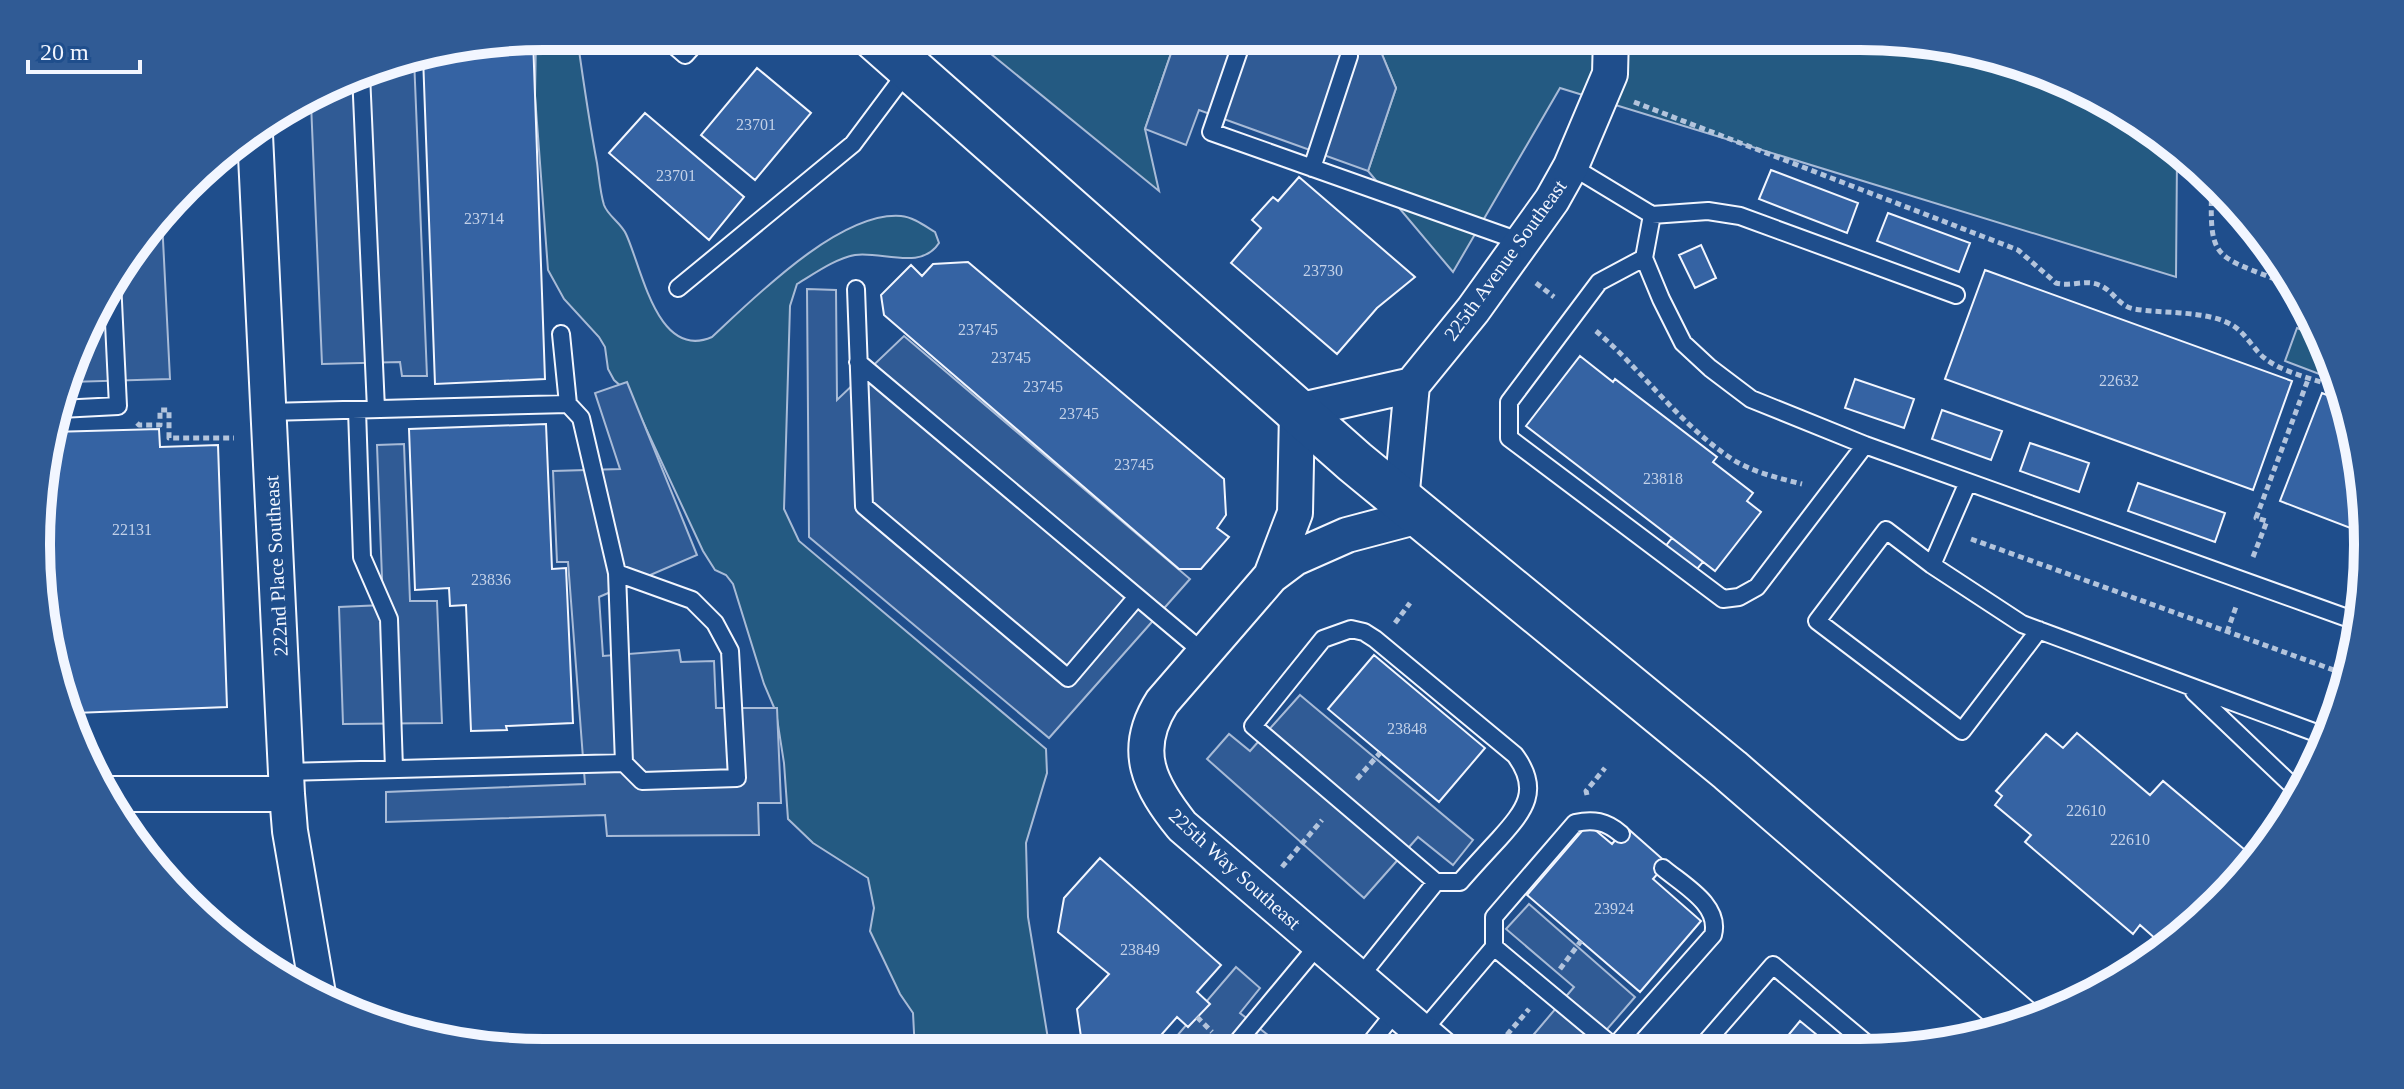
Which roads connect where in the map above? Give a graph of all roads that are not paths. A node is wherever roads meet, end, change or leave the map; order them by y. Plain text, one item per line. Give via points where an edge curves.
1 (889, 50) edge
2 (1239, 50) edge
3 (1611, 50) edge
4 (1349, 56) dead end
5 (910, 68) junction
6 (362, 85) edge
7 (255, 143) edge
8 (1571, 166) junction
9 (1312, 168) junction
10 (1652, 215) junction
11 (1515, 252) junction
12 (1644, 258) junction
13 (678, 288) dead end
14 (856, 289) dead end
15 (1956, 295) dead end
16 (113, 303) edge
17 (561, 334) dead end
18 (858, 362) junction
19 (1412, 385) junction
20 (568, 404) junction
21 (69, 409) edge
22 (376, 409) junction
23 (357, 410) junction
24 (1297, 411) junction
25 (269, 412) junction
26 (1865, 445) junction
27 (1968, 482) junction
28 (1410, 508) junction
29 (1932, 565) junction
30 (617, 573) junction
31 (1271, 576) junction
32 (1136, 598) junction
33 (2348, 618) edge
34 (2039, 630) junction
35 (1204, 653) junction
36 (2187, 685) junction
37 (2316, 733) edge
38 (624, 763) junction
39 (394, 769) junction
40 (286, 783) junction
41 (2292, 785) edge
42 (117, 793) edge
43 (1621, 834) dead end
44 (1663, 868) dead end
45 (1436, 882) junction
46 (1319, 944) junction
47 (1494, 947) junction
48 (1359, 978) junction
49 (316, 983) edge
50 (2012, 1015) edge
51 (1421, 1031) edge
52 (1240, 1039) edge
53 (1397, 1039) edge
54 (1604, 1039) edge
55 (1621, 1039) edge
56 (1709, 1039) edge
57 (1861, 1039) edge

1 - 5 main road
2 - 9 lane via 1211,132
3 - 8 street, 225th Avenue Southeast via 1610,74
4 - 9 lane
5 - 13 lane via 853,144
5 - 24 main road
6 - 22 lane
7 - 25 street, 222nd Place Southeast
8 - 10 lane
8 - 11 street, 225th Avenue Southeast
9 - 11 lane
10 - 12 lane
10 - 15 lane via 1708,211 1740,216
11 - 19 street, 225th Avenue Southeast
12 - 26 lane via 1683,343 1710,368 1751,399
12 - 26 lane via 1599,282 1509,402 1509,438 1723,599 1757,587
14 - 18 lane
16 - 21 lane via 118,406
17 - 20 lane
18 - 32 lane
18 - 32 lane via 864,506 876,517 1068,678
19 - 24 street
19 - 28 street
20 - 22 lane
20 - 30 lane via 581,418
22 - 23 lane
23 - 25 lane
23 - 39 lane via 362,557 389,619
24 - 28 main road
24 - 31 street via 1295,513
25 - 40 street, 222nd Place Southeast
26 - 27 lane
27 - 29 lane
27 - 33 lane
28 - 31 street via 1295,558
28 - 50 main road via 1730,770
29 - 34 lane
29 - 34 lane via 1886,530 1817,621 1962,731
30 - 38 lane
30 - 38 lane via 692,600 715,623 730,651 737,778 642,781
31 - 35 street, 225th Way Southeast
32 - 35 lane
34 - 36 lane
35 - 46 street, 225th Way Southeast via 1153,716 1147,747 1150,779 1182,826
36 - 37 lane
36 - 41 lane
38 - 39 lane
39 - 40 lane
40 - 42 street
40 - 49 street, 222nd Place Southeast
43 - 47 lane via 1603,823 1575,823 1494,917
44 - 55 lane via 1708,906 1715,928
45 - 45 lane via 1253,726 1323,639 1351,629 1375,639 1515,755 1525,769 1525,806 1519,817 1460,882
45 - 48 lane
46 - 48 street, 225th Way Southeast
46 - 52 lane
47 - 51 lane
47 - 54 lane
48 - 51 street, 225th Way Southeast
51 - 53 lane
56 - 57 lane via 1773,965

